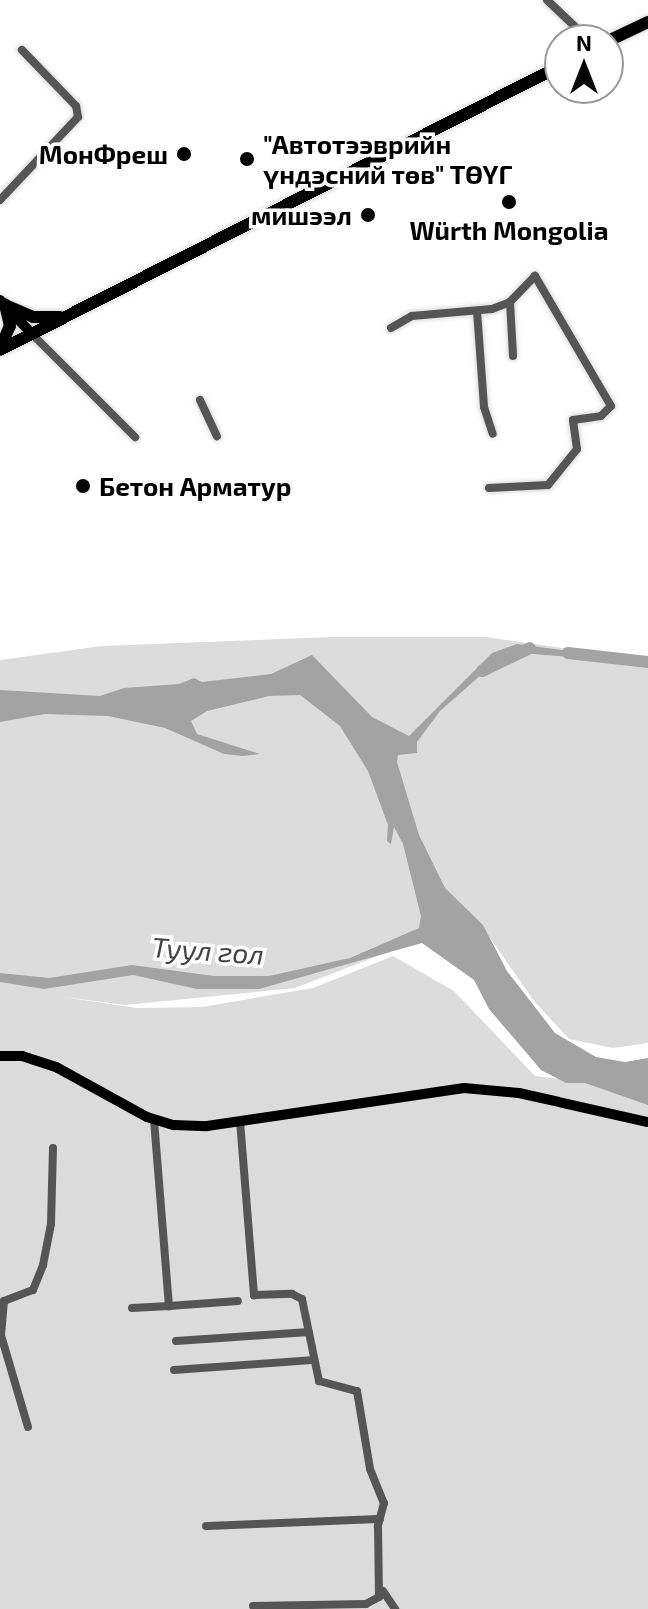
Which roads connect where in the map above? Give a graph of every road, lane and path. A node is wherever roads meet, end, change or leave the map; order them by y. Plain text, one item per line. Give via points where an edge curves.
1 (547, 0) edge
2 (648, 22) edge
3 (572, 24) edge
4 (624, 33) edge
5 (22, 50) dead end
6 (544, 74) edge
7 (0, 200) edge
8 (3, 302) edge
9 (510, 302) junction
10 (477, 311) junction
11 (65, 317) junction
12 (391, 328) dead end
13 (32, 334) junction
14 (0, 350) edge
15 (513, 356) dead end
16 (200, 400) dead end
17 (493, 434) dead end
18 (217, 436) dead end
19 (135, 437) dead end
20 (489, 488) dead end
21 (0, 1056) edge
22 (154, 1120) junction
23 (240, 1121) junction
24 (648, 1122) edge
25 (53, 1148) dead end
26 (238, 1301) dead end
27 (169, 1306) junction
28 (132, 1308) dead end
29 (309, 1332) junction
30 (176, 1341) dead end
31 (312, 1360) junction
32 (174, 1370) dead end
33 (28, 1427) dead end
34 (380, 1519) junction
35 (206, 1526) dead end
36 (383, 1591) junction
37 (253, 1606) dead end
38 (362, 1606) edge
39 (395, 1609) edge

1 - 3 street
2 - 4 highway
5 - 7 street via 76,106 78,117
6 - 11 highway
8 - 11 highway via 33,317
8 - 13 main road
8 - 14 highway via 10,326
9 - 10 street
9 - 15 street
9 - 20 street via 535,276 611,406 601,416 573,420 577,449 548,485
10 - 12 street via 412,316
10 - 17 street via 484,407
11 - 13 highway
13 - 14 highway
13 - 19 street
16 - 18 street
21 - 22 main road via 22,1056 56,1067
22 - 23 main road via 199,1126
22 - 27 street
23 - 24 main road via 464,1088 519,1093
23 - 29 street via 252,1290 258,1296 298,1296
25 - 33 street via 51,1224 43,1265 33,1290 4,1301 1,1335
26 - 27 street
27 - 28 street
29 - 30 street
29 - 31 street
31 - 32 street
31 - 34 street via 323,1385 357,1391 370,1469 384,1497
34 - 35 street
34 - 36 street
36 - 38 street
36 - 39 street
37 - 38 street

